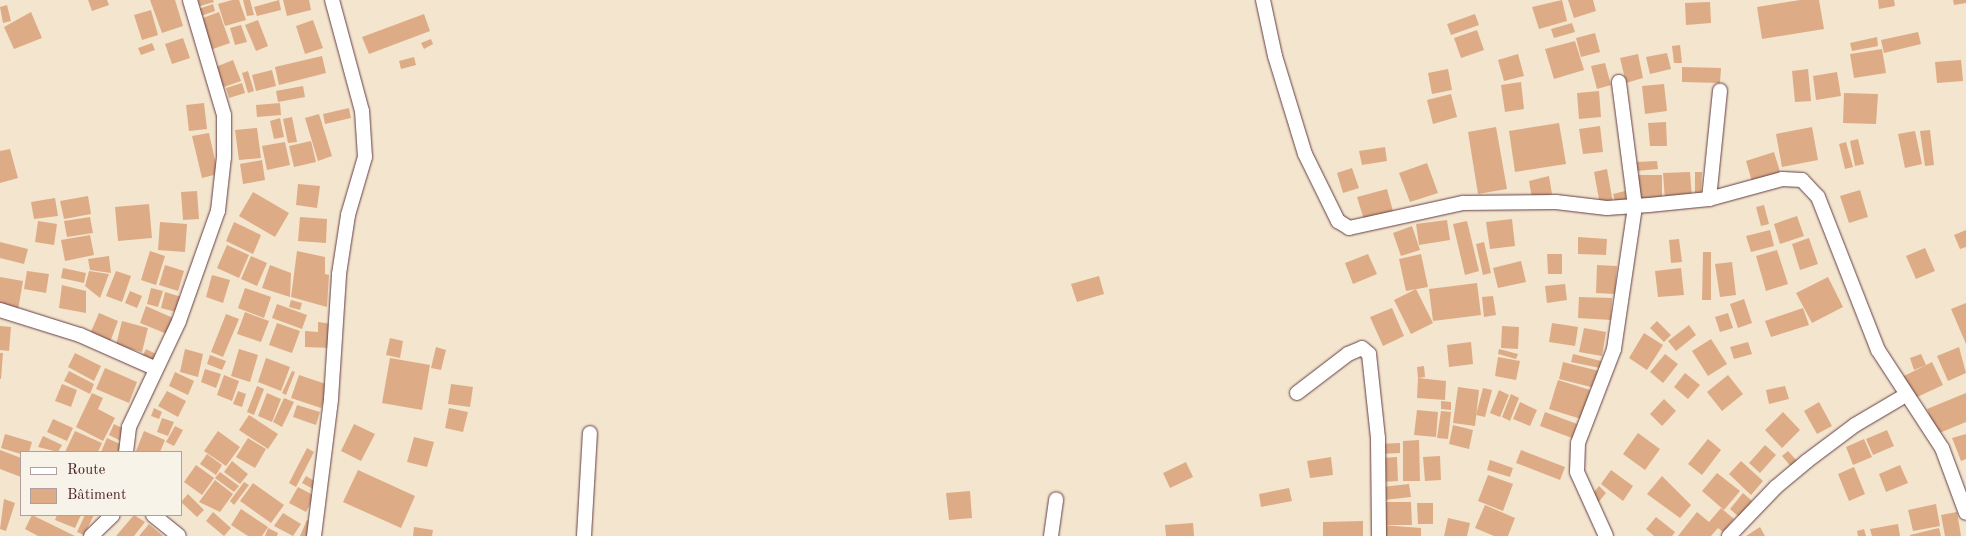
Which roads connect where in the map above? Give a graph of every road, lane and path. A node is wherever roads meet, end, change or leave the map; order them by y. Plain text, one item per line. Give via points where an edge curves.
1 (190, 0) edge
2 (332, 0) edge
3 (1263, 0) edge
4 (1619, 82) dead end
5 (1720, 91) dead end
6 (1709, 199) junction
7 (1635, 206) junction
8 (0, 310) edge
9 (154, 368) junction
10 (1297, 393) dead end
11 (1906, 396) junction
12 (590, 434) dead end
13 (126, 451) edge
14 (1056, 500) dead end
15 (1966, 513) edge
16 (112, 516) edge
17 (155, 516) edge
18 (91, 536) edge
19 (179, 536) edge
20 (314, 536) edge
21 (584, 536) edge
22 (1051, 536) edge
23 (1379, 536) edge
24 (1606, 536) edge
25 (1729, 536) edge

1 - 9 street via 224,115 224,157 218,211 178,321
2 - 20 street via 362,111 365,157 348,215 339,274 332,399
3 - 7 street via 1275,56 1305,154 1338,221 1349,228 1463,203
4 - 7 street
5 - 6 street
6 - 7 street
6 - 11 street via 1782,179 1802,180 1818,197 1878,350
7 - 24 street via 1614,349 1578,443 1577,472
8 - 9 street via 80,335
9 - 13 street via 130,427
10 - 23 street via 1348,354 1362,348 1369,354 1378,438
11 - 15 street via 1942,448
11 - 25 street via 1855,425 1807,461 1776,487
12 - 21 street
14 - 22 street
16 - 18 street
17 - 19 street

